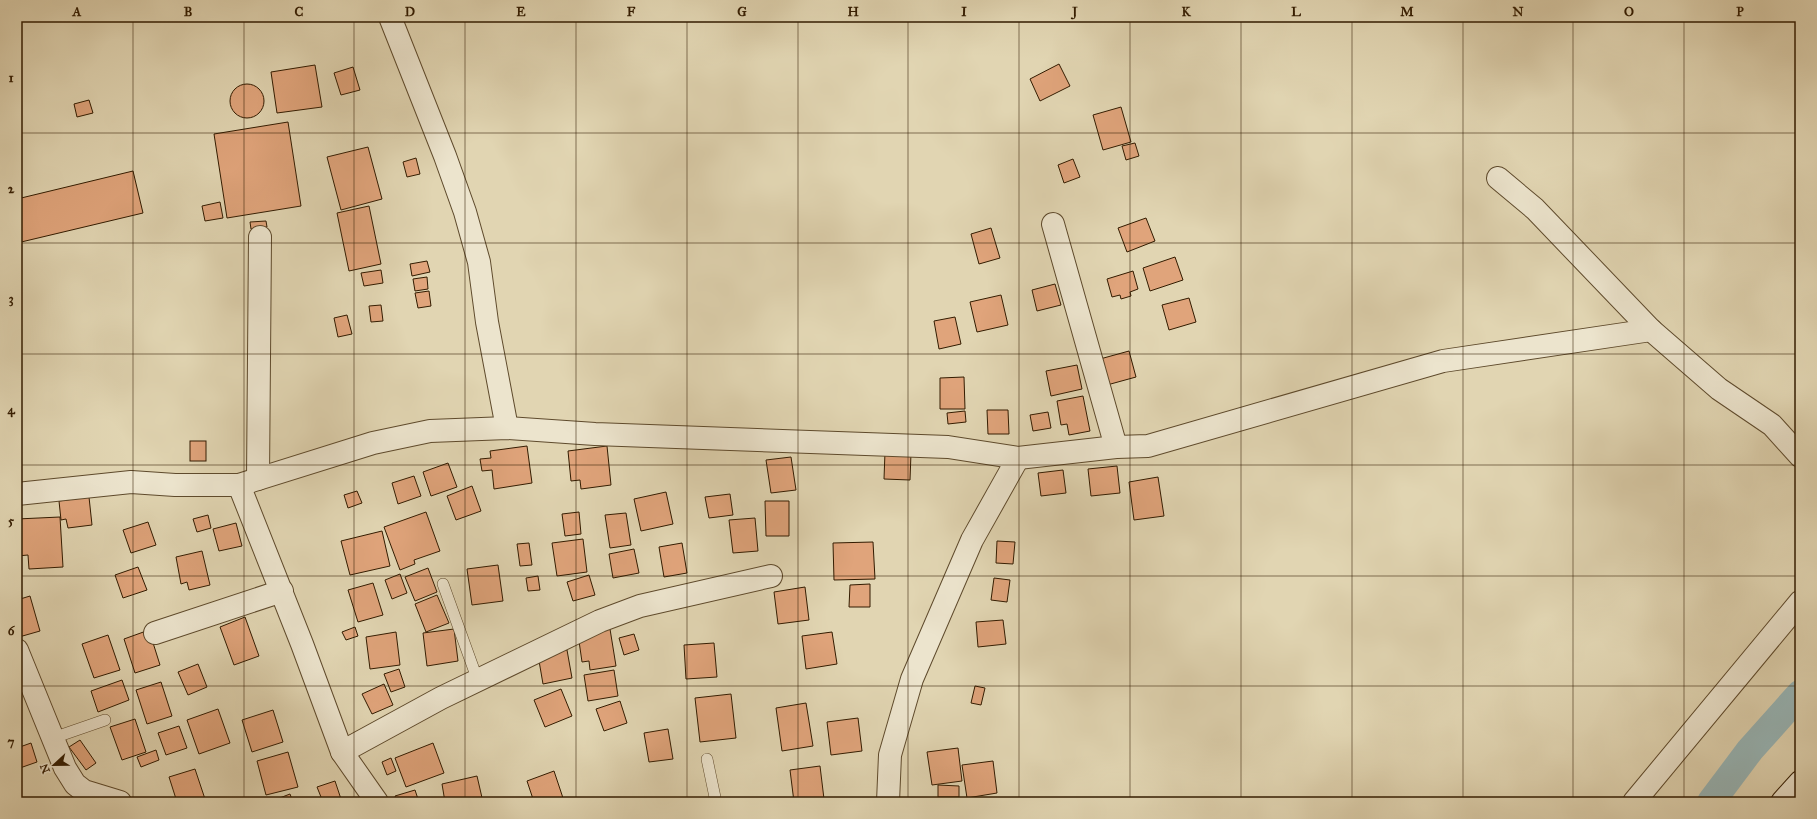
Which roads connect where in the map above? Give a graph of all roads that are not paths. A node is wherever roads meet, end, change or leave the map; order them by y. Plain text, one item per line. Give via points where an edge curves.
1 (390, 17) edge
2 (1498, 178) dead end
3 (1053, 224) dead end
4 (260, 237) dead end
5 (1651, 330) junction
6 (507, 428) junction
7 (1116, 447) junction
8 (1800, 456) edge
9 (1018, 458) junction
10 (249, 482) junction
11 (17, 494) edge
12 (770, 576) dead end
13 (443, 584) dead end
14 (282, 591) junction
15 (1800, 602) edge
16 (155, 633) dead end
17 (17, 650) edge
18 (478, 681) junction
19 (105, 720) dead end
20 (53, 738) junction
21 (342, 752) junction
22 (707, 759) dead end
23 (1800, 782) edge
24 (120, 802) edge
25 (377, 802) edge
26 (716, 802) edge
27 (888, 802) edge
28 (1634, 802) edge
29 (1782, 802) edge

1 - 6 street via 465,212 479,262 487,322
2 - 5 street via 1535,209
3 - 7 street
4 - 10 street
5 - 7 street via 1443,361 1148,446
5 - 8 street via 1719,388 1772,425
6 - 9 street via 594,434 948,447
6 - 10 street via 430,431 373,443
7 - 9 street
9 - 27 street via 972,540 912,679 890,755
10 - 11 street via 175,485 131,482
10 - 14 street
12 - 18 street via 640,606 600,621
13 - 18 lane
14 - 16 street
14 - 21 street
15 - 28 street
17 - 20 street
18 - 21 street via 441,698
19 - 20 lane
20 - 24 street via 65,768 75,784 84,791
21 - 25 street
22 - 26 lane
23 - 29 street

